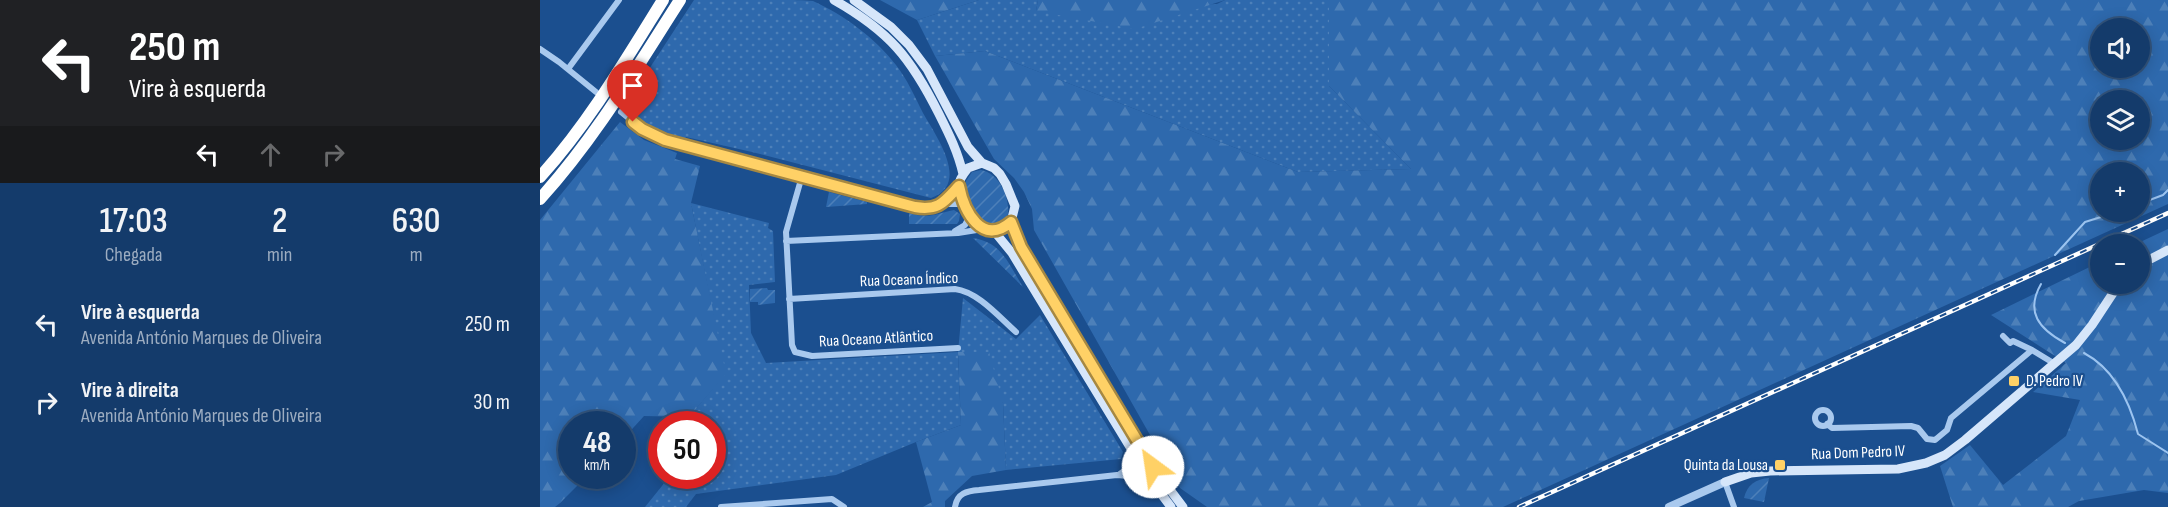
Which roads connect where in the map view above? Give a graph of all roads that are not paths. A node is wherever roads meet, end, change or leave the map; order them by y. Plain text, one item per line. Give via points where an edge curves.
1 (619, 0) edge
2 (663, 0) edge
3 (680, 0) edge
4 (834, 0) edge
5 (854, 0) edge
6 (540, 50) edge
7 (568, 69) junction
8 (596, 92) dead end
9 (621, 112) dead end
10 (982, 163) junction
11 (963, 174) junction
12 (802, 176) junction
13 (540, 177) edge
14 (959, 186) junction
15 (540, 199) edge
16 (942, 204) junction
17 (964, 204) junction
18 (970, 215) junction
19 (1011, 222) junction
20 (989, 230) junction
21 (952, 232) junction
22 (786, 241) junction
23 (2113, 294) edge
24 (789, 299) junction
25 (1016, 332) dead end
26 (2003, 336) dead end
27 (958, 348) dead end
28 (2032, 350) junction
29 (2055, 364) junction
30 (1827, 424) dead end
31 (1150, 462) junction
32 (1136, 463) junction
33 (1117, 475) junction
34 (1725, 482) junction
35 (1152, 483) junction
36 (721, 507) edge
37 (844, 507) edge
38 (956, 507) edge
39 (1171, 507) edge
40 (1183, 507) edge
41 (1669, 507) edge
42 (1734, 507) edge

1 - 7 street
2 - 13 highway via 587,117
3 - 15 highway via 593,135
4 - 11 main road via 873,25 912,65 958,153
5 - 10 main road via 886,22 917,55 968,147
6 - 7 street
7 - 8 street
9 - 12 street via 642,129 665,140
10 - 11 main road via 972,165
10 - 19 main road via 994,168 1006,184 1015,206
11 - 14 main road
12 - 16 street via 915,207
12 - 22 street, Rua Oceano Atlântico
14 - 16 street
14 - 17 main road
16 - 17 street
17 - 18 main road
18 - 20 main road via 977,225
18 - 21 street via 965,225
19 - 20 main road via 1000,230
19 - 31 main road via 1021,247
20 - 21 street
20 - 32 main road via 1012,253 1133,452
21 - 22 street
22 - 24 street, Rua Oceano Atlântico
23 - 29 main road, Rua Dom Pedro IV via 2076,345
24 - 25 street, Rua Oceano Índico via 955,289 969,293
24 - 27 street, Rua Oceano Atlântico via 792,345 795,352 805,356
26 - 28 street via 2010,343
28 - 29 street
28 - 30 street, Rua Dom Pedro IV via 1951,418 1947,430 1935,440 1927,439 1911,426 1832,428
29 - 34 main road, Rua Dom Pedro IV via 1965,440 1926,463 1898,470 1770,471
31 - 32 street
31 - 40 main road
32 - 33 street
32 - 35 main road
33 - 35 street
33 - 38 street via 967,491 959,496
34 - 41 street, Rua Dom Pedro IV
34 - 42 street
35 - 39 main road
36 - 37 street via 832,500

